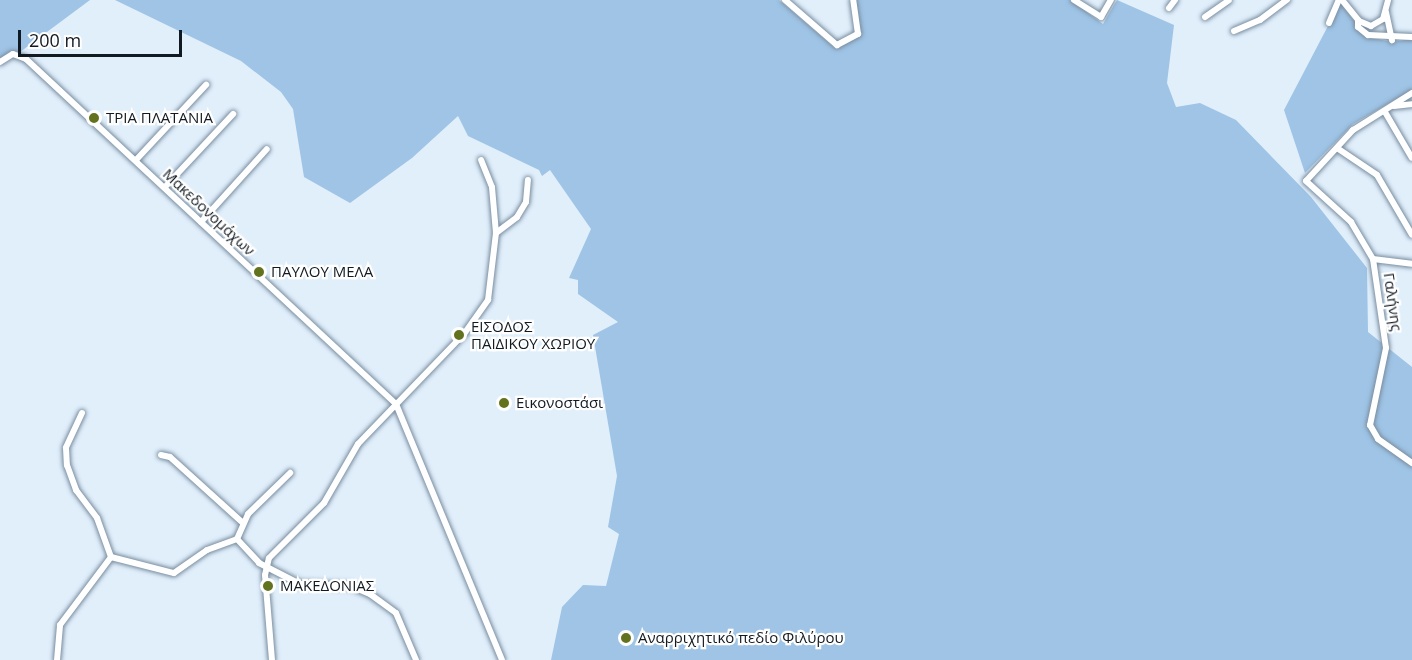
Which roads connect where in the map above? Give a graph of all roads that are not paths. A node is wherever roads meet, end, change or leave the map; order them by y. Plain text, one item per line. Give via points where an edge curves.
1 (853, 0) edge
2 (1074, 0) edge
3 (1111, 0) edge
4 (1175, 0) edge
5 (1229, 0) edge
6 (1287, 0) edge
7 (1341, 0) edge
8 (1388, 0) edge
9 (788, 1) edge
10 (1169, 8) dead end
11 (1386, 12) junction
12 (1205, 18) dead end
13 (1358, 20) junction
14 (1329, 23) dead end
15 (1234, 31) dead end
16 (1412, 37) edge
17 (1392, 40) junction
18 (0, 62) edge
19 (206, 85) dead end
20 (1412, 93) edge
21 (1412, 104) edge
22 (1394, 106) junction
23 (1385, 112) junction
24 (233, 114) dead end
25 (1337, 147) junction
26 (267, 149) dead end
27 (1412, 158) edge
28 (136, 160) junction
29 (481, 160) dead end
30 (528, 180) dead end
31 (165, 187) junction
32 (201, 222) junction
33 (496, 232) junction
34 (1412, 235) edge
35 (1373, 259) junction
36 (1412, 264) edge
37 (396, 404) junction
38 (81, 413) dead end
39 (161, 454) dead end
40 (1412, 463) edge
41 (290, 473) dead end
42 (243, 523) junction
43 (237, 539) junction
44 (111, 557) junction
45 (265, 566) junction
46 (57, 660) edge
47 (272, 660) edge
48 (416, 660) edge
49 (502, 660) edge

1 - 9 street via 858,34 832,44
2 - 3 street via 1101,17
4 - 10 street
5 - 12 street
6 - 15 street via 1260,20
7 - 13 street
7 - 14 street
8 - 11 street
11 - 13 street via 1373,26
11 - 17 street
13 - 17 street via 1362,32
16 - 17 street
18 - 28 street, Μακεδονομάχων via 11,54 23,58
19 - 28 street
20 - 22 street, Γαλήνης
21 - 22 street
22 - 23 street, Γαλήνης
23 - 25 street, Γαλήνης via 1357,127
23 - 27 street
24 - 31 street
25 - 34 street via 1377,175
25 - 35 street, Γαλήνης via 1307,183 1351,222
26 - 32 street
28 - 31 street, Μακεδονομάχων
29 - 33 street via 492,187
30 - 33 street via 526,202 517,217
31 - 32 street, Μακεδονομάχων
32 - 37 street, Μακεδονομάχων
33 - 37 street via 488,300 464,334
35 - 36 street
35 - 40 street, Γαλήνης via 1386,349 1370,425 1378,439
37 - 45 street via 358,444 324,503
37 - 49 street
38 - 44 street via 66,448 67,465 76,489 97,518
39 - 42 street
41 - 42 street
42 - 43 street
43 - 44 street via 207,550 174,573
43 - 45 street
44 - 46 street via 60,625
45 - 47 street
45 - 48 street via 300,584 351,586 370,594 398,617

